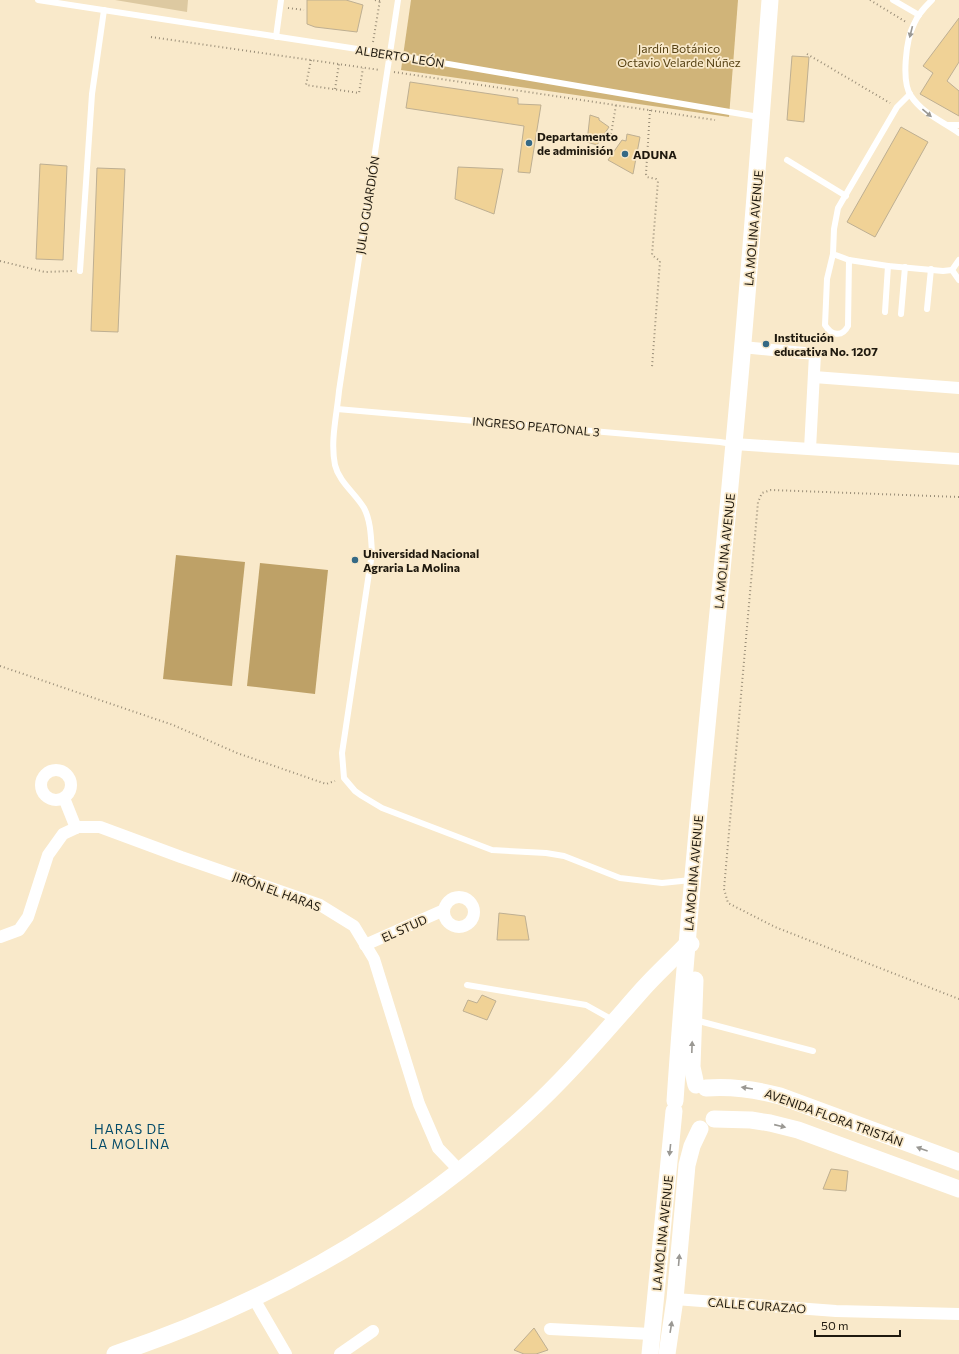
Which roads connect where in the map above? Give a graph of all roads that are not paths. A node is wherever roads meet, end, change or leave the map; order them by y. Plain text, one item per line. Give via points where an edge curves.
1 (38, 0) edge
2 (281, 0) edge
3 (398, 0) edge
4 (770, 0) edge
5 (782, 0) edge
6 (893, 0) edge
7 (932, 0) edge
8 (104, 10) junction
9 (919, 15) junction
10 (276, 37) junction
11 (390, 54) junction
12 (910, 94) junction
13 (761, 118) junction
14 (948, 125) junction
15 (959, 126) edge
16 (959, 133) edge
17 (787, 160) dead end
18 (846, 196) junction
19 (833, 254) junction
20 (849, 260) junction
21 (959, 260) edge
22 (888, 266) junction
23 (905, 266) junction
24 (955, 268) edge
25 (931, 269) junction
26 (80, 271) road end
27 (959, 280) edge
28 (927, 309) dead end
29 (885, 312) dead end
30 (901, 314) dead end
31 (748, 348) junction
32 (814, 377) junction
33 (959, 388) edge
34 (337, 409) junction
35 (739, 444) junction
36 (810, 449) junction
37 (959, 459) edge
38 (64, 798) dead end
39 (76, 828) junction
40 (693, 880) junction
41 (444, 910) dead end
42 (0, 937) edge
43 (366, 945) junction
44 (692, 946) junction
45 (467, 985) dead end
46 (643, 988) junction
47 (684, 989) junction
48 (694, 1019) junction
49 (615, 1021) junction
50 (813, 1052) dead end
51 (701, 1086) junction
52 (674, 1106) junction
53 (707, 1124) junction
54 (959, 1162) edge
55 (460, 1171) junction
56 (959, 1189) edge
57 (254, 1298) junction
58 (675, 1299) junction
59 (959, 1314) edge
60 (550, 1329) dead end
61 (373, 1331) dead end
62 (651, 1334) junction
63 (116, 1354) edge
64 (286, 1354) edge
65 (340, 1354) edge
66 (650, 1354) edge
67 (666, 1354) edge

1 - 8 lane, ALBERTO LEÓN
2 - 10 lane
3 - 11 lane, JULIO GUARDIÓN
4 - 13 main road, LA MOLINA AVENUE
5 - 31 main road, LA MOLINA AVENUE
6 - 9 lane
7 - 9 lane
8 - 10 lane, ALBERTO LEÓN
8 - 26 lane via 92,94
9 -> 12 lane via 913,26 906,53 906,77
10 - 11 lane, ALBERTO LEÓN
11 - 13 lane, ALBERTO LEÓN
11 - 34 lane, JULIO GUARDIÓN
12 -> 14 lane via 931,116
12 - 18 lane via 897,107
13 - 31 main road, LA MOLINA AVENUE
14 - 15 lane
14 - 16 lane
17 - 18 lane
18 - 19 lane via 836,216
19 - 20 lane
19 - 20 lane via 828,279 825,325 829,332 838,334 846,331 848,326
20 - 22 lane
21 - 24 lane
22 - 23 lane
22 - 29 lane
23 - 25 lane
23 - 30 lane
24 - 25 lane via 943,271
24 - 27 lane
25 - 28 lane
31 - 32 street via 816,354
31 - 35 main road, LA MOLINA AVENUE
32 - 33 street
32 - 36 street
34 - 35 lane, INGRESO PEATONAL 3
34 - 40 lane, JULIO GUARDIÓN via 335,465 341,478 364,508 369,523 372,553 342,753 344,778 355,791 382,808 492,850 564,856 620,878 662,883
35 - 36 street
35 - 40 main road, LA MOLINA AVENUE
35 - 44 main road, LA MOLINA AVENUE
36 - 37 street
38 - 39 street
39 - 42 street via 63,834 48,855 28,917 19,930
39 - 43 street, JIRÓN EL HARAS via 100,827 320,905 354,926
40 - 44 main road, LA MOLINA AVENUE
41 - 43 street, EL STUD
43 - 55 street, JIRÓN EL HARAS via 374,959 419,1104 431,1133 438,1148
44 - 46 main road
44 - 47 main road, LA MOLINA AVENUE
44 - 48 main road, LA MOLINA AVENUE
45 - 49 lane via 586,1005
46 - 47 main road via 654,981 667,980 679,984
46 - 49 main road
47 - 52 main road, LA MOLINA AVENUE
48 - 50 lane
51 -> 48 main road, LA MOLINA AVENUE via 692,1067
49 - 55 main road via 546,1095
51 - 52 main road via 684,1088
51 - 53 main road via 711,1092 717,1105 717,1112
54 -> 51 main road, AVENIDA FLORA TRISTÁN via 780,1096 734,1086
52 - 53 main road via 677,1120 682,1125 694,1130
52 -> 62 main road, LA MOLINA AVENUE
53 -> 56 main road, AVENIDA FLORA TRISTÁN via 751,1120 798,1130
58 -> 53 main road, LA MOLINA AVENUE via 687,1165 692,1146
55 - 57 main road via 354,1245
57 - 63 main road via 181,1330
57 - 64 street
58 - 59 street, CALLE CURAZAO via 836,1311
67 -> 58 main road, LA MOLINA AVENUE
60 - 62 street
61 - 65 street
62 - 66 main road, LA MOLINA AVENUE

